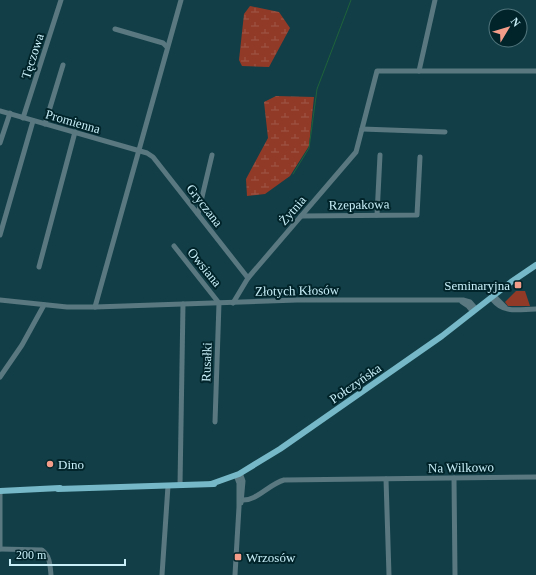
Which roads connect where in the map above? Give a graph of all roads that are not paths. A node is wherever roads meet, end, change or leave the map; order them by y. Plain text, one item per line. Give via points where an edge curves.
1 (61, 0) edge
2 (180, 0) edge
3 (435, 0) edge
4 (115, 29) dead end
5 (167, 48) junction
6 (63, 65) dead end
7 (418, 71) junction
8 (536, 71) edge
9 (0, 111) edge
10 (10, 113) junction
11 (23, 118) junction
12 (33, 121) junction
13 (45, 124) junction
14 (362, 129) junction
15 (75, 132) junction
16 (445, 132) dead end
17 (0, 143) edge
18 (140, 150) junction
19 (212, 155) dead end
20 (380, 155) dead end
21 (420, 157) dead end
22 (198, 214) junction
23 (377, 215) junction
24 (301, 216) junction
25 (0, 235) edge
26 (174, 246) dead end
27 (38, 267) dead end
28 (534, 267) edge
29 (248, 278) junction
30 (494, 298) junction
31 (0, 300) edge
32 (219, 303) junction
33 (233, 303) junction
34 (183, 304) junction
35 (44, 305) junction
36 (95, 307) junction
37 (536, 309) edge
38 (475, 311) junction
39 (0, 377) edge
40 (215, 422) dead end
41 (239, 476) junction
42 (536, 477) edge
43 (454, 478) junction
44 (386, 479) junction
45 (180, 485) junction
46 (168, 486) junction
47 (0, 491) edge
48 (242, 500) junction
49 (239, 507) junction
50 (0, 549) edge
51 (51, 575) edge
52 (162, 575) edge
53 (235, 575) edge
54 (389, 575) edge
55 (455, 575) edge

1 - 11 street, Tęczowa
2 - 5 street
3 - 7 street
4 - 5 street via 163,43
5 - 18 street
6 - 13 street
7 - 8 street, Żytnia
7 - 14 street, Żytnia via 377,71
9 - 10 street, Promienna
10 - 11 street, Promienna
10 - 17 street
11 - 12 street, Promienna
12 - 13 street, Promienna
12 - 25 street
13 - 15 street, Promienna
14 - 16 street
14 - 24 street, Żytnia via 356,152
15 - 18 street, Promienna
15 - 27 street
18 - 22 street, Gryczana via 153,158
18 - 36 street
19 - 22 street
20 - 23 street
21 - 23 street, Rzepakowa via 417,215
22 - 29 street, Gryczana
23 - 24 street, Rzepakowa
24 - 29 street, Żytnia
26 - 32 street, Owsiana
28 - 30 main road, Połczyńska
29 - 33 street, Żytnia
30 - 37 street via 509,310
30 - 38 main road, Połczyńska
31 - 35 street, Złotych Kłosów
32 - 33 street, Złotych Kłosów
32 - 34 street, Złotych Kłosów
32 - 40 street, Rusałki
33 - 38 street, Złotych Kłosów via 305,300 468,301
34 - 36 street, Złotych Kłosów
34 - 45 street
35 - 36 street, Złotych Kłosów
35 - 39 street via 22,345
38 - 41 main road, Połczyńska
41 - 45 main road, Połczyńska via 211,484
41 - 48 street
41 - 49 street
42 - 43 street, Na Wilkowo
43 - 44 street, Na Wilkowo
43 - 55 street
44 - 48 street, Na Wilkowo via 284,480 251,499
44 - 54 street
45 - 46 main road, Połczyńska
46 - 47 main road, Połczyńska
46 - 52 street
47 - 50 street
48 - 49 street
49 - 53 street
50 - 51 street via 42,550 47,553

